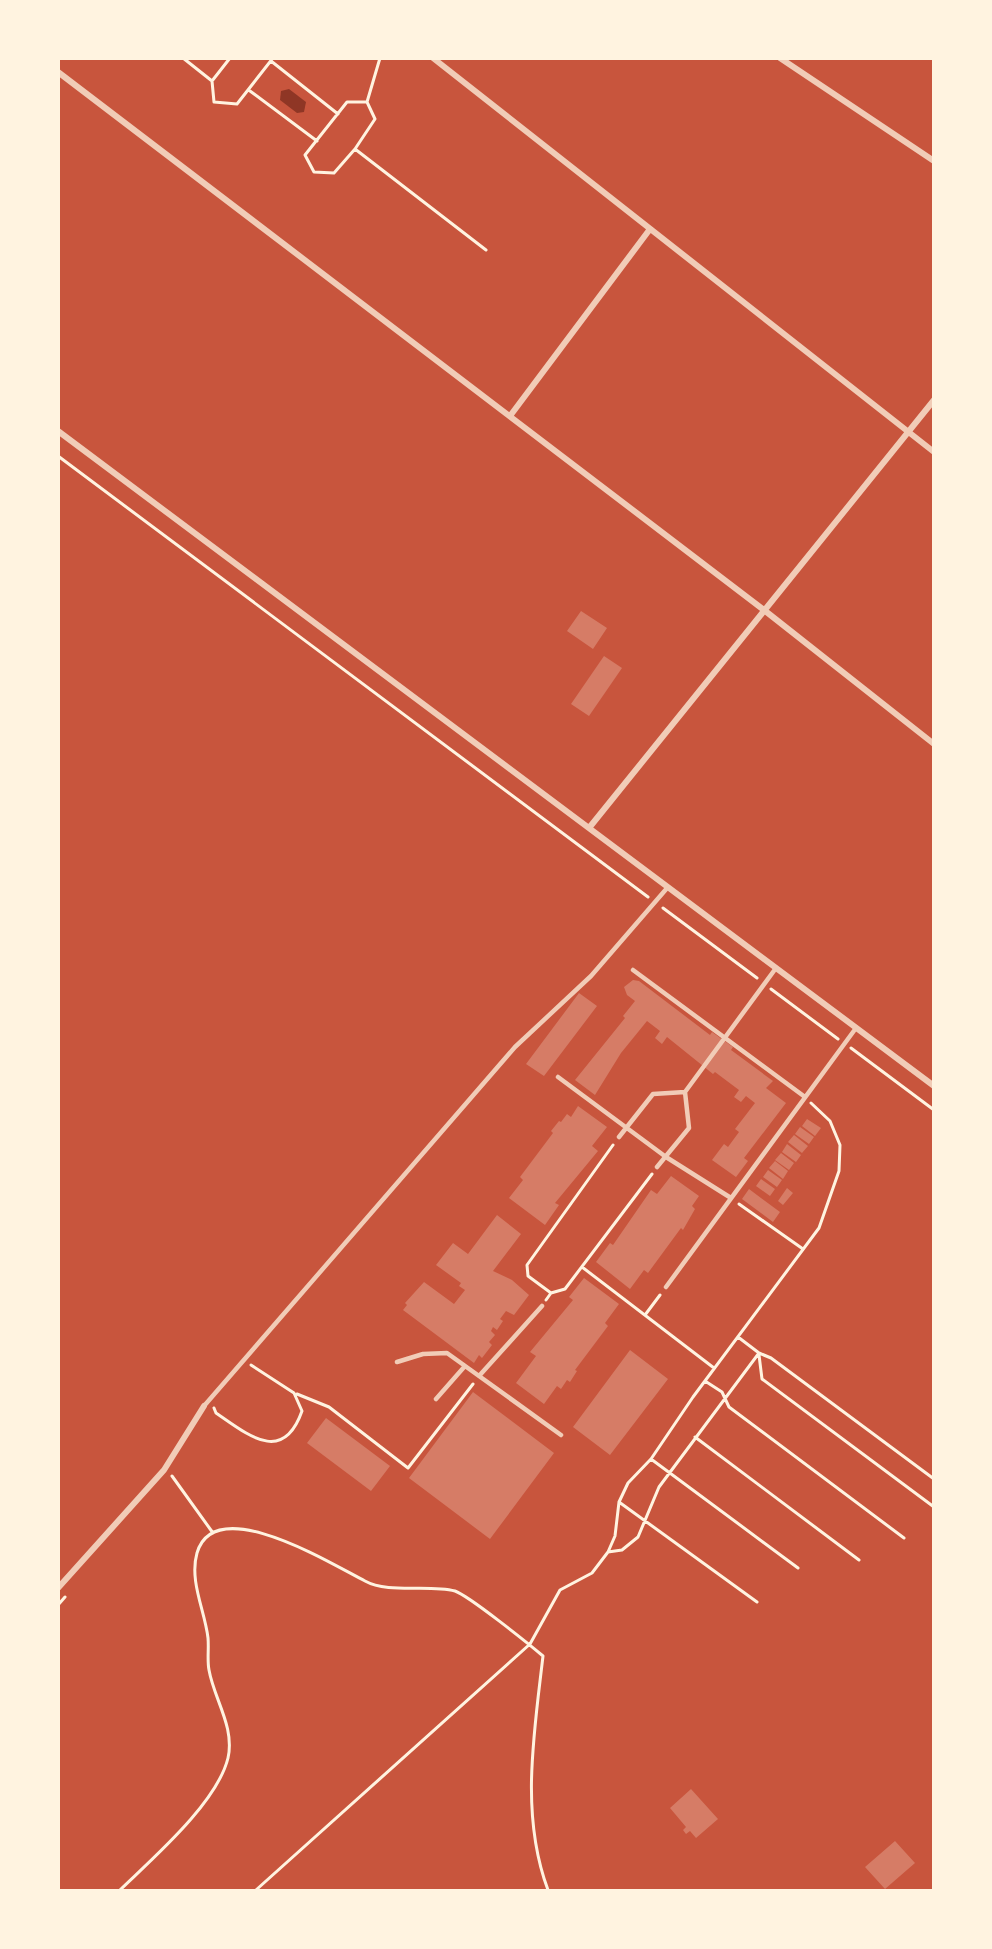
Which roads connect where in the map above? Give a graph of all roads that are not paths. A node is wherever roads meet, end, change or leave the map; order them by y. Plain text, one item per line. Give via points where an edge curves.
1 (433, 58) edge
2 (780, 58) edge
3 (58, 72) edge
4 (933, 160) edge
5 (650, 229) junction
6 (933, 400) edge
7 (510, 416) junction
8 (58, 431) edge
9 (908, 432) junction
10 (933, 452) edge
11 (764, 610) junction
12 (933, 744) edge
13 (589, 828) junction
14 (668, 887) junction
15 (776, 968) junction
16 (633, 970) dead end
17 (856, 1028) junction
18 (724, 1038) junction
19 (558, 1077) dead end
20 (933, 1086) edge
21 (685, 1092) junction
22 (805, 1097) junction
23 (626, 1129) junction
24 (619, 1137) road end
25 (666, 1157) junction
26 (657, 1167) road end
27 (731, 1198) junction
28 (666, 1287) road end
29 (542, 1306) road end
30 (397, 1362) dead end
31 (465, 1366) junction
32 (479, 1376) junction
33 (436, 1399) dead end
34 (204, 1406) joint
35 (561, 1435) dead end
36 (58, 1588) edge

1 - 5 street
2 - 4 street
3 - 7 street
5 - 7 street
5 - 9 street
6 - 9 street
7 - 11 street
8 - 13 street
9 - 10 street
9 - 11 street
11 - 12 street
11 - 13 street
13 - 14 street
14 - 15 street
14 - 34 lane via 591,976 515,1047
15 - 17 street
15 - 18 lane
16 - 18 lane
17 - 20 street
17 - 22 lane
18 - 21 lane
18 - 22 lane
19 - 23 lane
21 - 23 lane via 653,1094
21 - 25 lane via 689,1128
22 - 27 lane
23 - 24 lane
23 - 25 lane
25 - 26 lane
25 - 27 lane
27 - 28 lane
29 - 32 lane
30 - 31 lane via 423,1354 447,1353
31 - 32 lane
31 - 33 lane
32 - 35 lane
34 - 36 street via 164,1470

